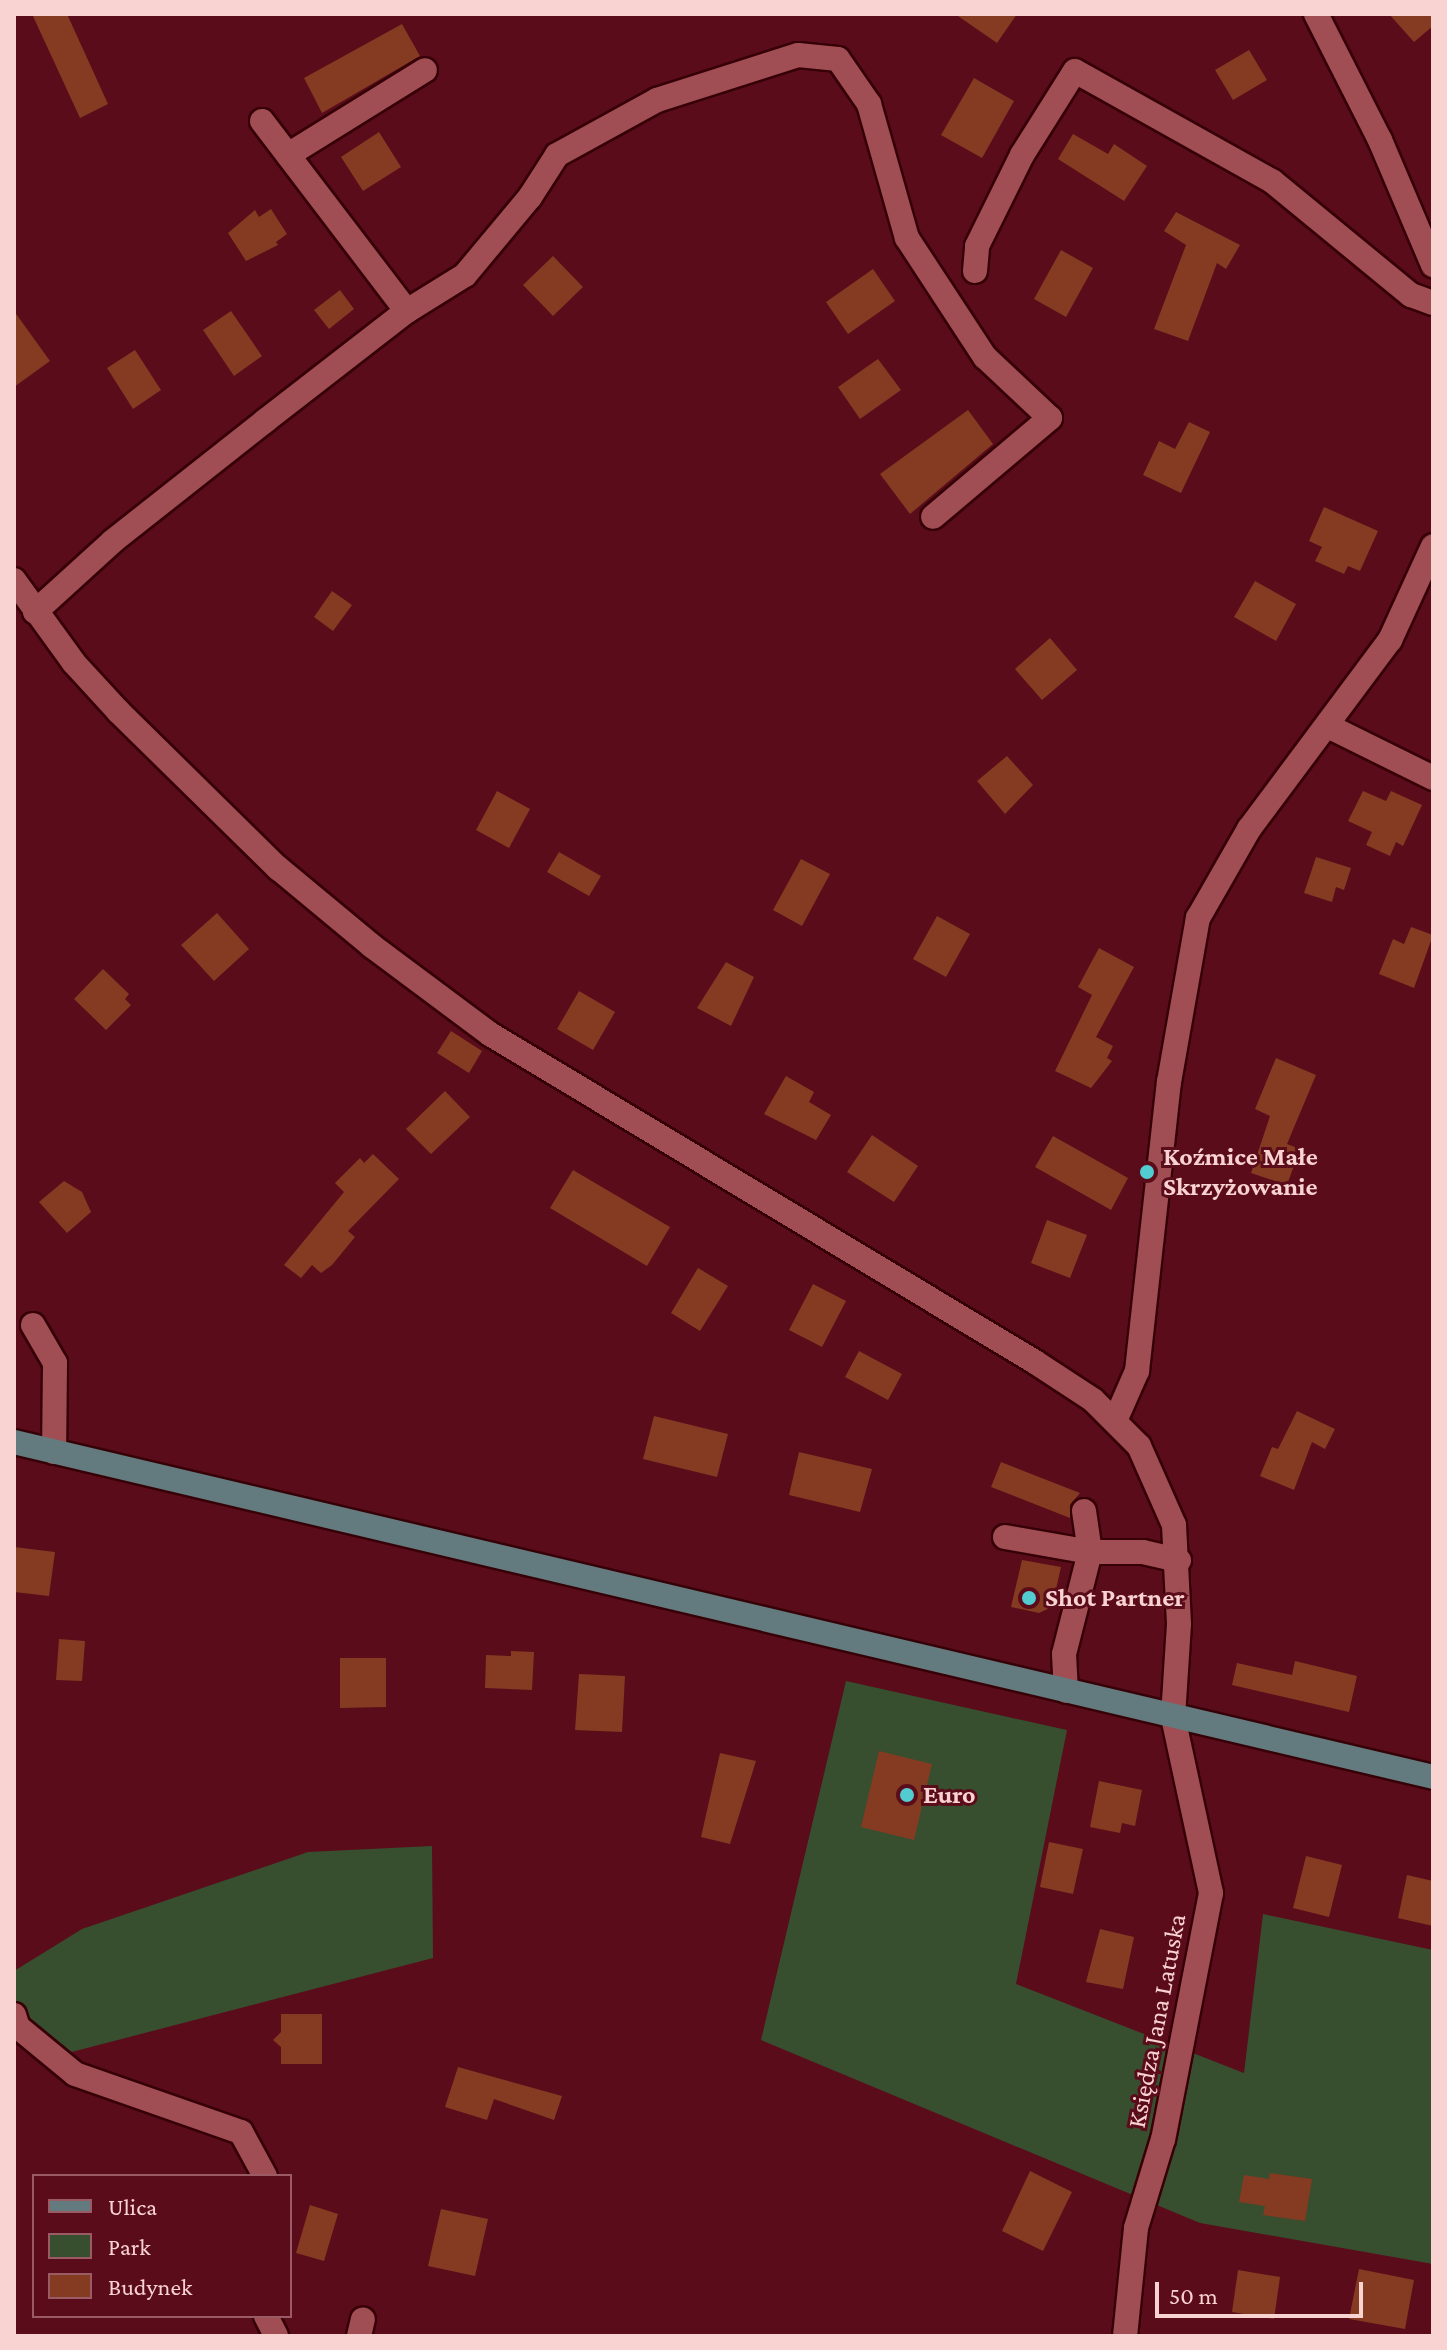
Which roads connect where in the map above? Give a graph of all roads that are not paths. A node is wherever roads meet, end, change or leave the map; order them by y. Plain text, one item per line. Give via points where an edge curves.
1 (1316, 14) edge
2 (425, 70) dead end
3 (262, 121) dead end
4 (288, 155) junction
5 (1433, 265) edge
6 (975, 271) dead end
7 (1433, 303) edge
8 (407, 311) junction
9 (933, 517) dead end
10 (1433, 546) edge
11 (14, 580) edge
12 (35, 612) junction
13 (1328, 726) junction
14 (1433, 778) edge
15 (33, 1325) dead end
16 (1115, 1421) junction
17 (14, 1442) edge
18 (54, 1452) junction
19 (1084, 1511) dead end
20 (1005, 1537) dead end
21 (1090, 1552) junction
22 (1179, 1560) junction
23 (1066, 1691) junction
24 (1173, 1717) junction
25 (1433, 1777) edge
26 (14, 2015) edge
27 (264, 2174) edge
28 (267, 2318) edge
29 (276, 2336) edge
30 (1125, 2336) edge

1 - 5 street via 1380,140
2 - 4 street
3 - 4 street
4 - 8 street
6 - 7 street via 977,246 1022,155 1075,71 1272,181 1411,295
8 - 9 street via 465,275 557,155 657,100 798,55 838,59 869,104 907,238 985,357 1050,418
8 - 12 street via 124,532
10 - 13 street via 1390,640
11 - 12 street, Księdza Jana Latuska
12 - 16 street, Księdza Jana Latuska via 131,723 278,868 372,946 490,1034 1035,1362
13 - 14 street
13 - 16 street via 1229,859 1193,933 1169,1082 1137,1371
15 - 18 street via 55,1363
16 - 22 street, Księdza Jana Latuska via 1151,1467 1174,1525
17 - 18 main road
18 - 23 main road
19 - 21 street
20 - 21 street
21 - 22 street via 1143,1552
21 - 23 street via 1064,1654
22 - 24 street, Księdza Jana Latuska
23 - 24 main road
24 - 25 main road
24 - 30 street, Księdza Jana Latuska via 1211,1893 1166,2125 1136,2228
26 - 27 street via 18,2027 75,2074 241,2132
28 - 29 street

